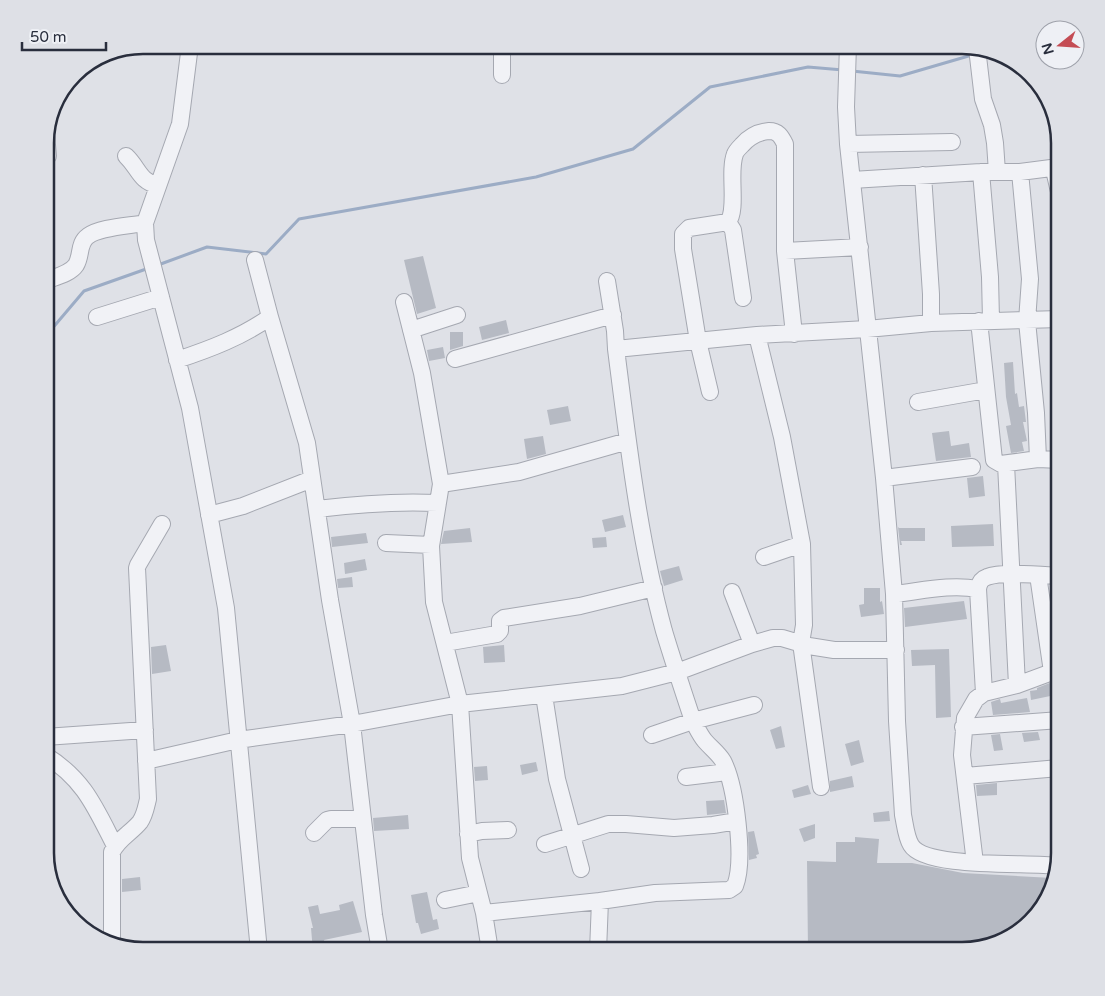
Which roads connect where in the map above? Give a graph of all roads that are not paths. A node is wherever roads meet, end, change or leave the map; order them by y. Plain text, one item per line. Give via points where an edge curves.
1 (189, 54) edge
2 (502, 54) edge
3 (847, 54) edge
4 (978, 55) edge
5 (502, 75) dead end
6 (952, 142) dead end
7 (848, 144) junction
8 (126, 156) dead end
9 (1051, 169) edge
10 (981, 172) junction
11 (997, 172) junction
12 (1020, 172) junction
13 (923, 175) junction
14 (852, 180) junction
15 (157, 185) junction
16 (728, 222) junction
17 (145, 223) junction
18 (860, 247) junction
19 (785, 251) junction
20 (255, 260) dead end
21 (54, 278) edge
22 (607, 281) dead end
23 (160, 291) junction
24 (743, 298) dead end
25 (404, 302) dead end
26 (613, 315) junction
27 (458, 316) dead end
28 (97, 317) dead end
29 (270, 317) junction
30 (1051, 319) edge
31 (985, 320) junction
32 (1027, 320) junction
33 (930, 323) junction
34 (867, 329) junction
35 (411, 330) junction
36 (794, 334) junction
37 (757, 335) junction
38 (698, 341) junction
39 (616, 349) junction
40 (455, 359) dead end
41 (177, 360) junction
42 (986, 390) junction
43 (710, 392) dead end
44 (918, 402) dead end
45 (628, 441) junction
46 (1038, 459) junction
47 (1051, 460) edge
48 (1006, 464) junction
49 (972, 467) dead end
50 (884, 478) junction
51 (312, 479) junction
52 (441, 484) junction
53 (438, 503) junction
54 (317, 508) junction
55 (209, 515) junction
56 (162, 524) dead end
57 (386, 543) dead end
58 (802, 544) junction
59 (431, 545) junction
60 (764, 557) dead end
61 (1010, 575) junction
62 (1038, 575) junction
63 (1051, 576) edge
64 (654, 588) junction
65 (978, 589) junction
66 (732, 592) dead end
67 (894, 594) junction
68 (445, 643) junction
69 (801, 643) junction
70 (1051, 643) edge
71 (752, 644) junction
72 (896, 650) junction
73 (1051, 671) edge
74 (677, 672) junction
75 (1017, 685) junction
76 (984, 693) junction
77 (544, 695) junction
78 (460, 704) junction
79 (754, 705) dead end
80 (693, 721) junction
81 (1051, 721) edge
82 (352, 724) junction
83 (963, 727) junction
84 (146, 730) junction
85 (652, 735) dead end
86 (54, 736) edge
87 (238, 740) junction
88 (146, 761) junction
89 (54, 762) edge
90 (1051, 769) edge
91 (727, 772) junction
92 (965, 776) junction
93 (686, 777) dead end
94 (821, 787) dead end
95 (363, 819) junction
96 (737, 821) junction
97 (508, 830) dead end
98 (314, 833) dead end
99 (468, 834) junction
100 (572, 835) junction
101 (545, 844) dead end
102 (115, 846) junction
103 (975, 863) junction
104 (1050, 866) edge
105 (581, 869) dead end
106 (479, 893) junction
107 (445, 900) dead end
108 (600, 901) junction
109 (484, 914) junction
110 (112, 936) edge
111 (258, 942) edge
112 (379, 942) edge
113 (489, 942) edge
114 (598, 942) edge

1 - 15 street via 180,124
2 - 5 street
3 - 7 street
4 - 11 street via 980,84 995,143
6 - 7 street
7 - 14 street
8 - 15 street via 143,179
9 - 12 street
10 - 11 street
10 - 13 street
10 - 31 street via 990,277
11 - 12 street
12 - 32 street via 1030,279
13 - 14 street
13 - 33 street
14 - 18 street
15 - 17 street
16 - 19 street via 732,209 735,153 754,134 776,132 785,144
16 - 24 street via 733,230
16 - 38 street via 689,228 683,234
17 - 21 street via 88,236 82,242 74,268
17 - 23 street via 146,240
18 - 19 street
18 - 34 street
19 - 36 street
20 - 29 street
22 - 26 street
23 - 28 street
23 - 41 street
25 - 35 street
26 - 39 street
26 - 40 street
27 - 35 street
29 - 41 street via 213,348
29 - 51 street via 307,443
30 - 32 street
31 - 32 street
31 - 33 street
31 - 42 street
32 - 46 street
33 - 34 street
34 - 36 street
34 - 50 street
35 - 52 street via 422,373
36 - 37 street
37 - 38 street
37 - 58 street via 782,437
38 - 39 street
38 - 43 street
39 - 45 street
41 - 55 street via 190,408
42 - 44 street
42 - 48 street via 994,460
45 - 52 street via 520,472
45 - 64 street
46 - 47 street
46 - 48 street
48 - 61 street
49 - 50 street
50 - 67 street
51 - 54 street
51 - 55 street via 243,506
52 - 53 street
53 - 54 street
53 - 59 street
54 - 82 street
55 - 87 street via 226,608
56 - 84 street via 137,568
57 - 59 street
58 - 60 street
58 - 69 street via 804,625
59 - 68 street via 434,602
61 - 62 street
61 - 65 street via 987,576 981,580
61 - 75 street
62 - 63 street
62 - 70 street
64 - 68 street via 580,606 504,618 496,634
64 - 74 street
65 - 67 street via 948,588
65 - 76 street
66 - 71 street
67 - 72 street
68 - 78 street
69 - 71 street via 773,638
69 - 72 street via 834,650
69 - 94 street
71 - 74 street
72 - 103 street via 903,815 911,845 918,852 936,858
73 - 75 street
74 - 77 street via 622,686
74 - 80 street
75 - 76 street
76 - 83 street via 969,708
77 - 78 street
77 - 100 street via 556,779
78 - 82 street
78 - 99 street
79 - 80 street
80 - 85 street
80 - 91 street
81 - 83 street
82 - 87 street
82 - 95 street
83 - 92 street
84 - 86 street
84 - 88 street
87 - 88 street
87 - 111 street
88 - 102 street via 148,799 145,812 140,822
89 - 102 street via 87,793
90 - 92 street
91 - 93 street
91 - 96 street
92 - 103 street
95 - 98 street via 330,819
95 - 112 street
96 - 100 street via 674,828 608,824
96 - 108 street via 738,877 732,889 654,893
97 - 99 street
99 - 106 street
100 - 101 street
100 - 105 street
102 - 110 street via 111,867
103 - 104 street
106 - 107 street
106 - 109 street
108 - 109 street
108 - 114 street
109 - 113 street

